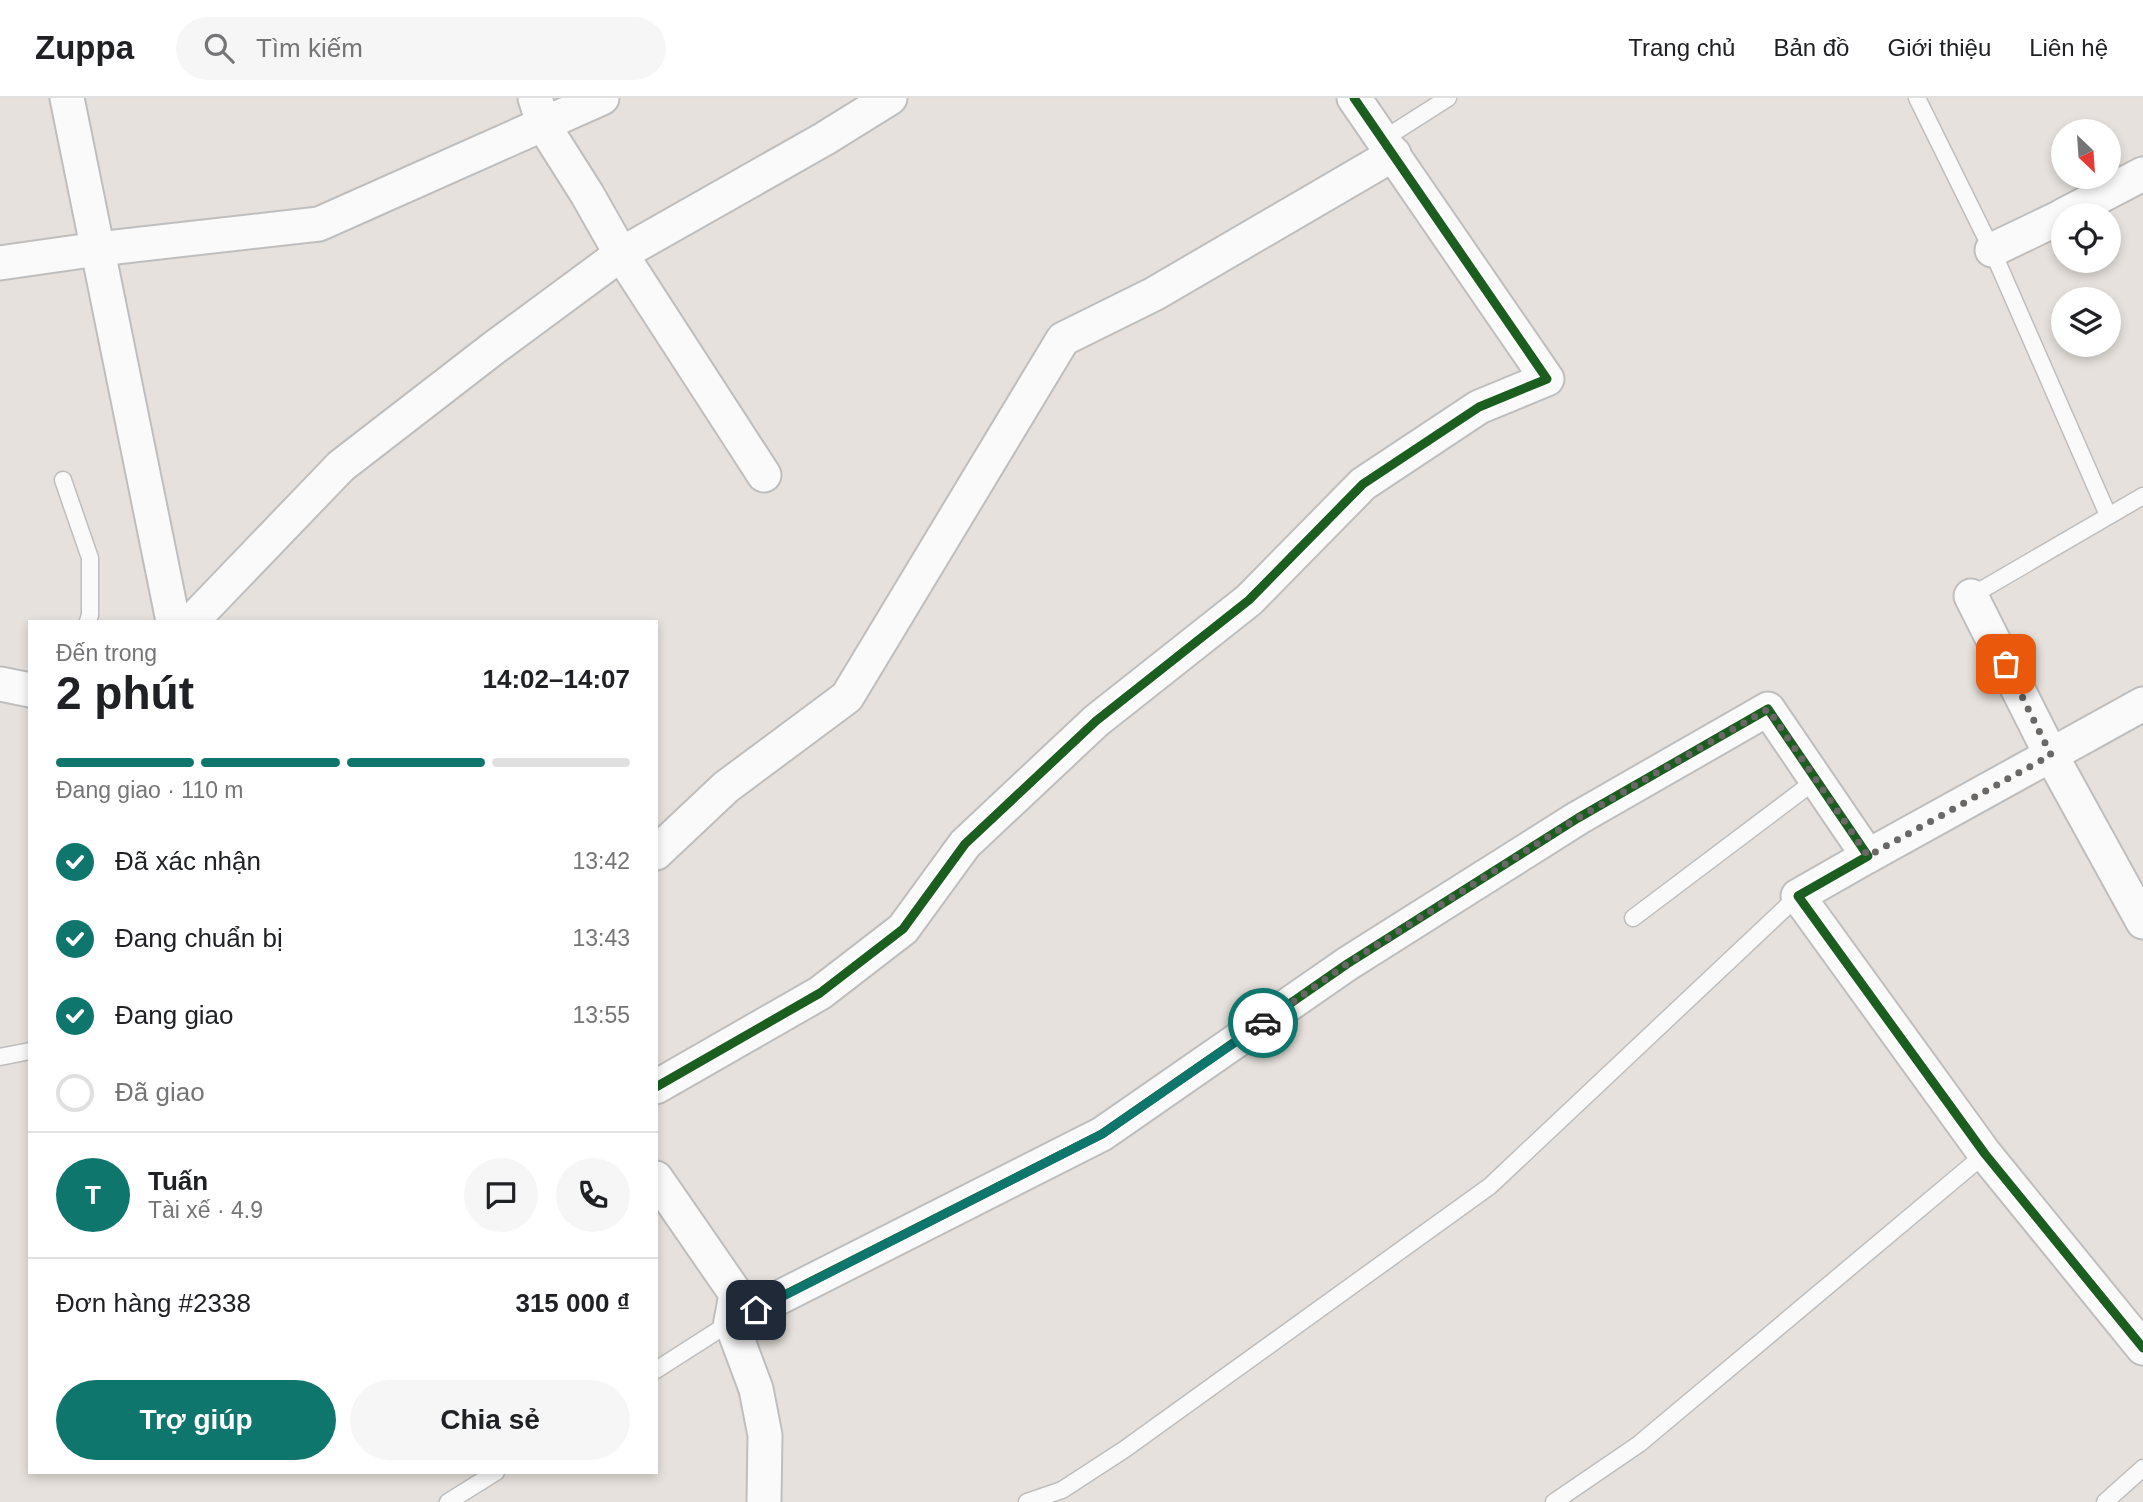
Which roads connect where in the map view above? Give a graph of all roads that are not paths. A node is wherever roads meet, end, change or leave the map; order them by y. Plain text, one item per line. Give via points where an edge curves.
1 (68, 98) edge
2 (603, 98) edge
3 (890, 98) edge
4 (1354, 98) edge
5 (1448, 98) edge
6 (1917, 98) edge
7 (539, 112) edge
8 (1388, 147) junction
9 (2143, 174) edge
10 (2087, 203) edge
11 (2051, 221) edge
12 (98, 248) junction
13 (1992, 250) junction
14 (621, 254) junction
15 (0, 263) edge
16 (764, 475) dead end
17 (63, 480) dead end
18 (2143, 496) edge
19 (2108, 515) junction
20 (1971, 596) joint
21 (88, 620) edge
22 (173, 620) edge
23 (193, 620) edge
24 (0, 684) edge
25 (28, 690) edge
26 (2143, 705) edge
27 (2051, 755) junction
28 (1816, 780) junction
29 (658, 851) edge
30 (1868, 856) junction
31 (1798, 895) junction
32 (1633, 918) dead end
33 (2143, 922) edge
34 (28, 1051) edge
35 (0, 1057) edge
36 (658, 1086) edge
37 (1984, 1154) junction
38 (658, 1181) edge
39 (2132, 1315) edge
40 (731, 1322) junction
41 (2143, 1348) edge
42 (658, 1369) edge
43 (2143, 1468) edge
44 (493, 1474) edge
45 (448, 1502) edge
46 (764, 1502) edge
47 (1027, 1502) edge
48 (1554, 1502) edge
49 (2105, 1502) edge

1 - 12 street
2 - 7 street
3 - 14 street
4 - 8 street
5 - 8 lane
6 - 13 lane
7 - 12 street via 319,224
7 - 14 street
8 - 29 street via 1154,294 1063,339 847,697 726,788
8 - 36 street via 1547,379 1479,407 1363,484 1249,600 1096,721 965,845 903,929 820,993
9 - 10 street
11 - 13 street
12 - 15 street
12 - 22 street
13 - 19 lane
14 - 16 street
14 - 23 street via 341,466
17 - 21 lane via 90,558
18 - 19 lane
19 - 20 lane
20 - 27 street
24 - 25 street
26 - 27 street
27 - 30 street
27 - 33 street
28 - 30 street
28 - 32 lane
28 - 40 street via 1768,709 1578,818 1347,964 1102,1134
30 - 31 street
31 - 37 street
31 - 47 lane via 1490,1186 1125,1449 1062,1490
34 - 35 lane
37 - 39 street
37 - 48 lane via 1639,1444
38 - 40 street via 736,1294
39 - 41 street
40 - 42 lane
40 - 46 street via 755,1389 765,1435
43 - 49 lane
44 - 45 lane

